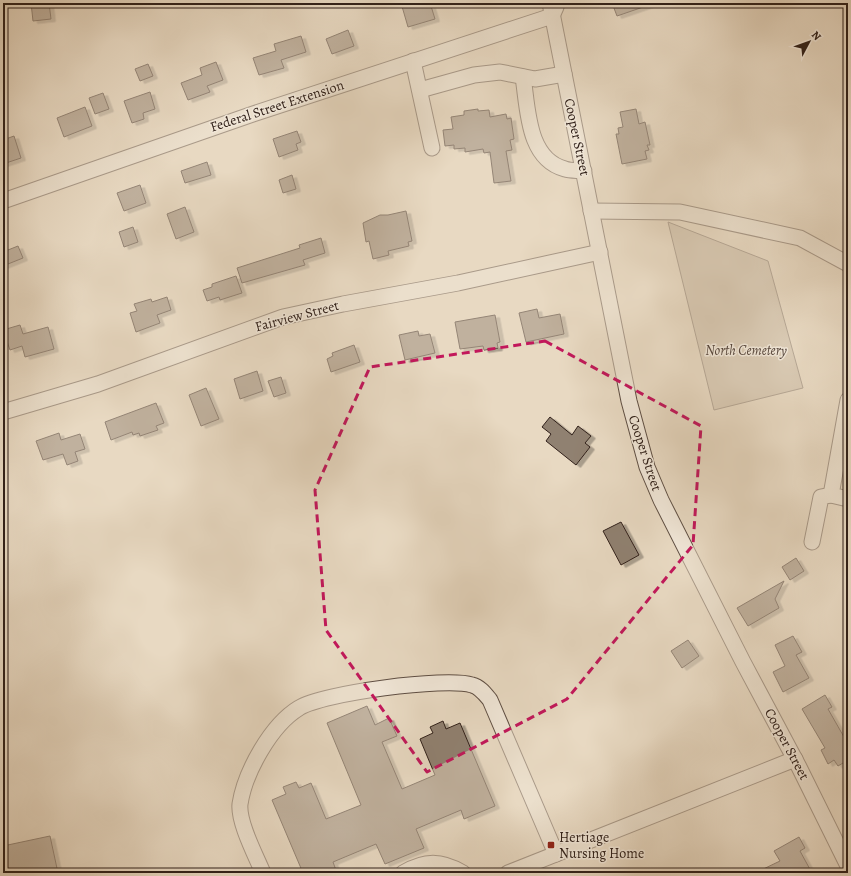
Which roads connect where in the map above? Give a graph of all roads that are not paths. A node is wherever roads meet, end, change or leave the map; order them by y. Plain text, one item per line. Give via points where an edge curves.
1 (553, 7) edge
2 (413, 61) junction
3 (564, 74) junction
4 (523, 77) junction
5 (420, 90) junction
6 (432, 148) dead end
7 (584, 171) junction
8 (3, 201) edge
9 (591, 211) junction
10 (600, 252) junction
11 (848, 264) edge
12 (848, 400) edge
13 (3, 412) edge
14 (831, 495) junction
15 (848, 499) edge
16 (812, 542) dead end
17 (795, 759) junction
18 (556, 854) junction
19 (848, 866) edge
20 (536, 868) edge
21 (263, 873) edge
22 (404, 873) edge
23 (463, 873) edge
24 (508, 873) edge

1 - 2 street, Federal Street Extension
1 - 3 street, Cooper Street
2 - 5 street
2 - 8 street, Federal Street Extension
3 - 4 street via 535,79
3 - 7 street, Cooper Street
4 - 5 street via 500,72 474,75
4 - 7 street via 534,138 540,151 565,169
5 - 6 street
7 - 9 street, Cooper Street
9 - 10 street, Cooper Street
9 - 11 street via 680,212 800,238
10 - 13 street, Fairview Street via 283,317 98,384
10 - 17 street, Cooper Street via 629,401 654,484 743,662
12 - 14 street
14 - 15 street
14 - 16 street via 821,498
17 - 18 street
17 - 19 street, Cooper Street
18 - 20 street
18 - 21 street via 490,700 483,691 472,685 446,683 398,686 325,699 299,707 278,724 247,779 240,805 242,820
20 - 24 street
22 - 23 street via 418,864 436,863

